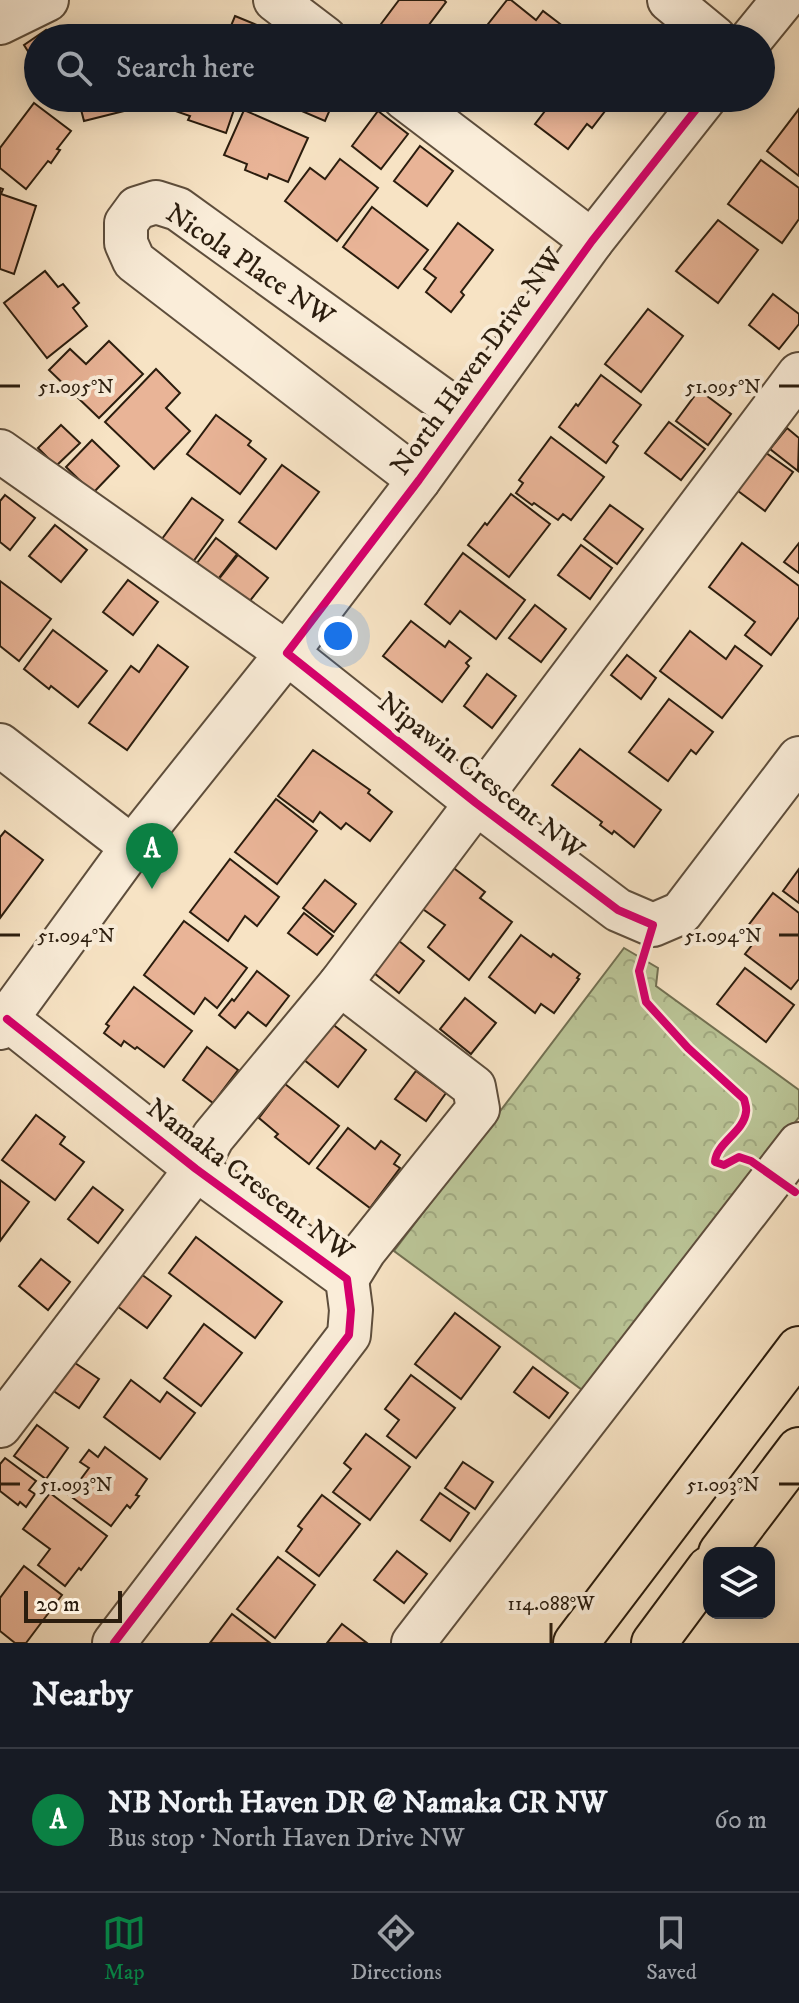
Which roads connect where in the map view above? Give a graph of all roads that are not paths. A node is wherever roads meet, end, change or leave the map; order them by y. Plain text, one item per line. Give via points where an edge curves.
1 (47, 0) edge
2 (275, 0) edge
3 (669, 0) edge
4 (783, 0) edge
5 (0, 23) edge
6 (307, 24) edge
7 (698, 24) edge
8 (763, 24) edge
9 (422, 112) edge
10 (694, 112) edge
11 (592, 241) junction
12 (799, 374) edge
13 (465, 416) junction
14 (0, 451) edge
15 (419, 480) junction
16 (287, 653) junction
17 (0, 745) edge
18 (799, 758) edge
19 (476, 803) junction
20 (132, 847) junction
21 (340, 984) junction
22 (2, 1021) edge
23 (799, 1144) edge
24 (196, 1169) junction
25 (347, 1279) junction
26 (799, 1349) edge
27 (0, 1426) edge
28 (799, 1450) edge
29 (726, 1547) edge
30 (703, 1577) edge
31 (114, 1643) edge
32 (413, 1643) edge
33 (576, 1643) edge
34 (654, 1643) edge

1 - 5 street
2 - 6 street
3 - 7 street
4 - 8 street
9 - 11 street
10 - 11 street, North Haven Drive NW
11 - 13 street, North Haven Drive NW
12 - 19 street
13 - 15 street, North Haven Drive NW
13 - 15 street, Nicola Place NW via 178,209 156,202 137,208 126,223 126,243 134,261
14 - 16 street, Nipawin Crescent NW
15 - 16 street, North Haven Drive NW
16 - 19 street, Nipawin Crescent NW
16 - 20 street, North Haven Drive NW
17 - 20 street
18 - 19 street, Nipawin Crescent NW via 681,913 653,925 618,910
19 - 21 street
20 - 22 street, North Haven Drive NW
21 - 24 street via 213,1137
21 - 25 street via 474,1087 478,1109
22 - 24 street, Namaka Crescent NW
23 - 32 street
24 - 25 street, Namaka Crescent NW
24 - 27 street
25 - 31 street, Namaka Crescent NW via 349,1335
26 - 33 main road
28 - 29 main road
30 - 34 main road

